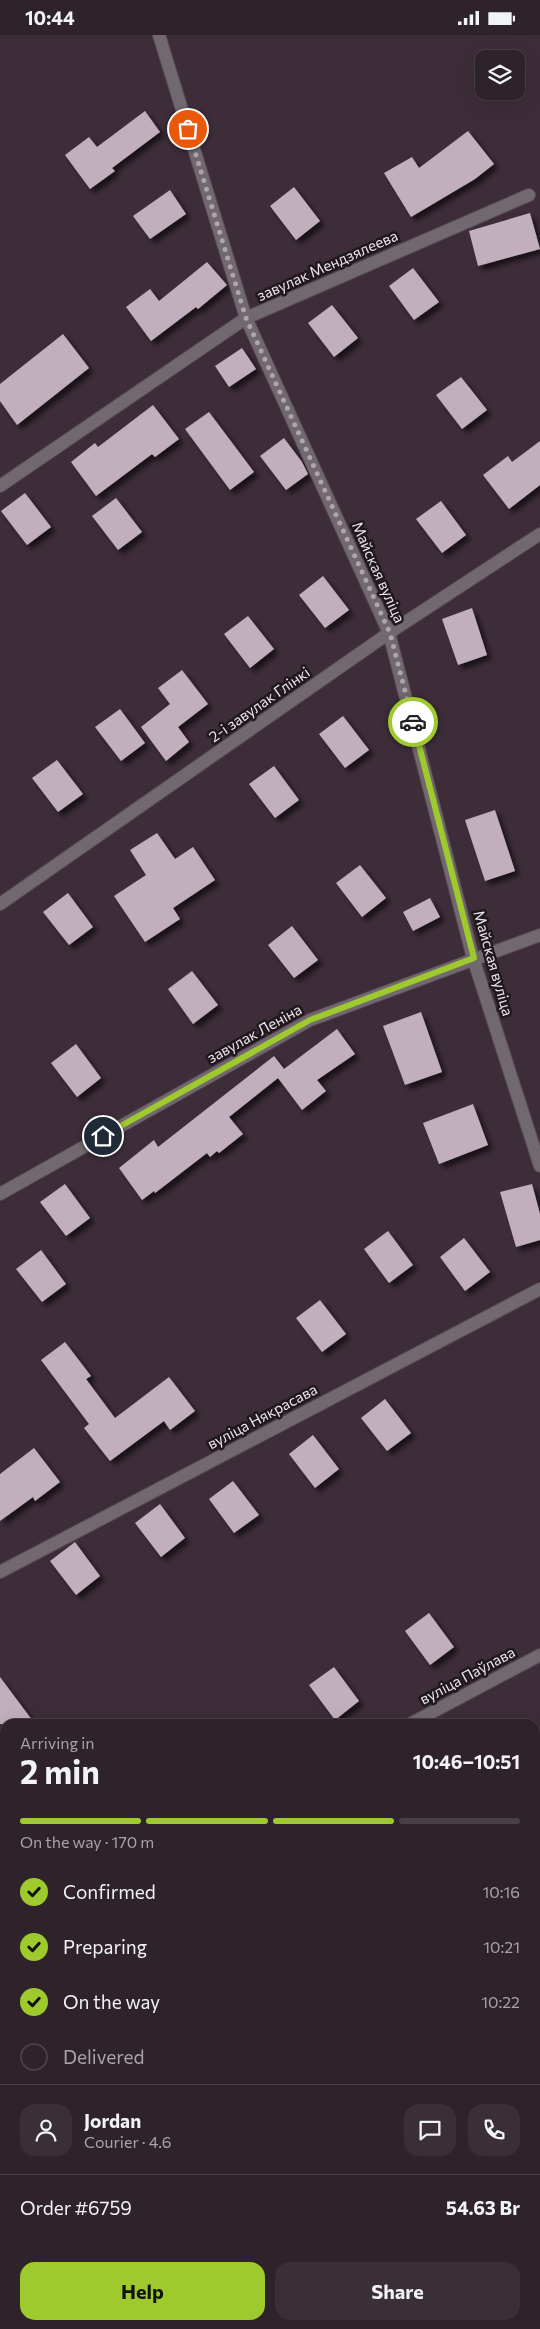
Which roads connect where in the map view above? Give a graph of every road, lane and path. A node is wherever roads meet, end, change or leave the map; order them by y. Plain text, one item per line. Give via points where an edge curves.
1 (159, 35) edge
2 (529, 195) dead end
3 (246, 318) junction
4 (0, 486) edge
5 (540, 534) edge
6 (390, 633) junction
7 (0, 904) edge
8 (540, 935) edge
9 (474, 958) junction
10 (540, 1166) edge
11 (0, 1194) edge
12 (540, 1289) edge
13 (0, 1572) edge
14 (540, 1655) edge
15 (419, 1719) edge

1 - 3 street, Майская вуліца
2 - 3 street, завулак Мендзялеева
3 - 4 street, завулак Мендзялеева
3 - 6 street, Майская вуліца
5 - 6 street, 2-і завулак Глінкі
6 - 7 street, 2-і завулак Глінкі
6 - 9 street, Майская вуліца
8 - 9 street, завулак Леніна
9 - 10 street, Майская вуліца
9 - 11 street, завулак Леніна via 310,1020
12 - 13 street, вуліца Някрасава
14 - 15 street, вуліца Паўлава

